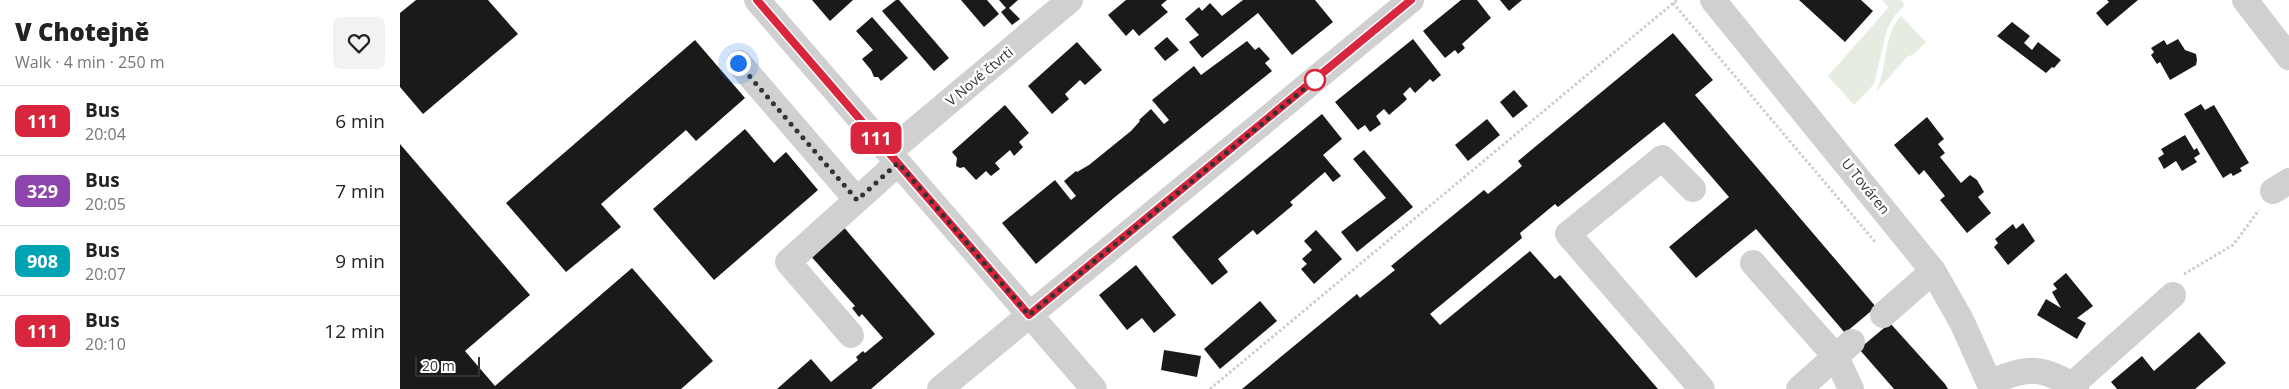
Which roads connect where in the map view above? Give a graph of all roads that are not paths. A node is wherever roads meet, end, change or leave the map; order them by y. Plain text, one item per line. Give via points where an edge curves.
1 (756, 0) edge
2 (1070, 0) edge
3 (1411, 0) edge
4 (1713, 0) edge
5 (2245, 0) edge
6 (2289, 57) edge
7 (738, 63) dead end
8 (893, 158) junction
9 (1693, 189) dead end
10 (857, 200) junction
11 (1753, 263) dead end
12 (1934, 271) junction
13 (2173, 295) dead end
14 (1029, 315) junction
15 (1883, 315) dead end
16 (851, 335) dead end
17 (1844, 350) junction
18 (1991, 386) edge
19 (2074, 387) edge
20 (940, 389) edge
21 (1094, 389) edge
22 (1702, 389) edge
23 (1799, 389) edge
24 (1851, 389) edge

1 - 8 street
2 - 8 street, V Nové čtvrti
3 - 14 street
4 - 12 street, U Továren
5 - 6 street
7 - 10 street
8 - 10 street, V Nové čtvrti
8 - 14 street
9 - 22 street via 1662,158 1568,234
10 - 16 street, V Nové čtvrti via 788,262
11 - 17 street
12 - 15 street
12 - 18 street, U Továren
13 - 19 street
14 - 20 street
14 - 21 street
17 - 23 street
17 - 24 street
18 - 19 street via 2027,370 2042,370

